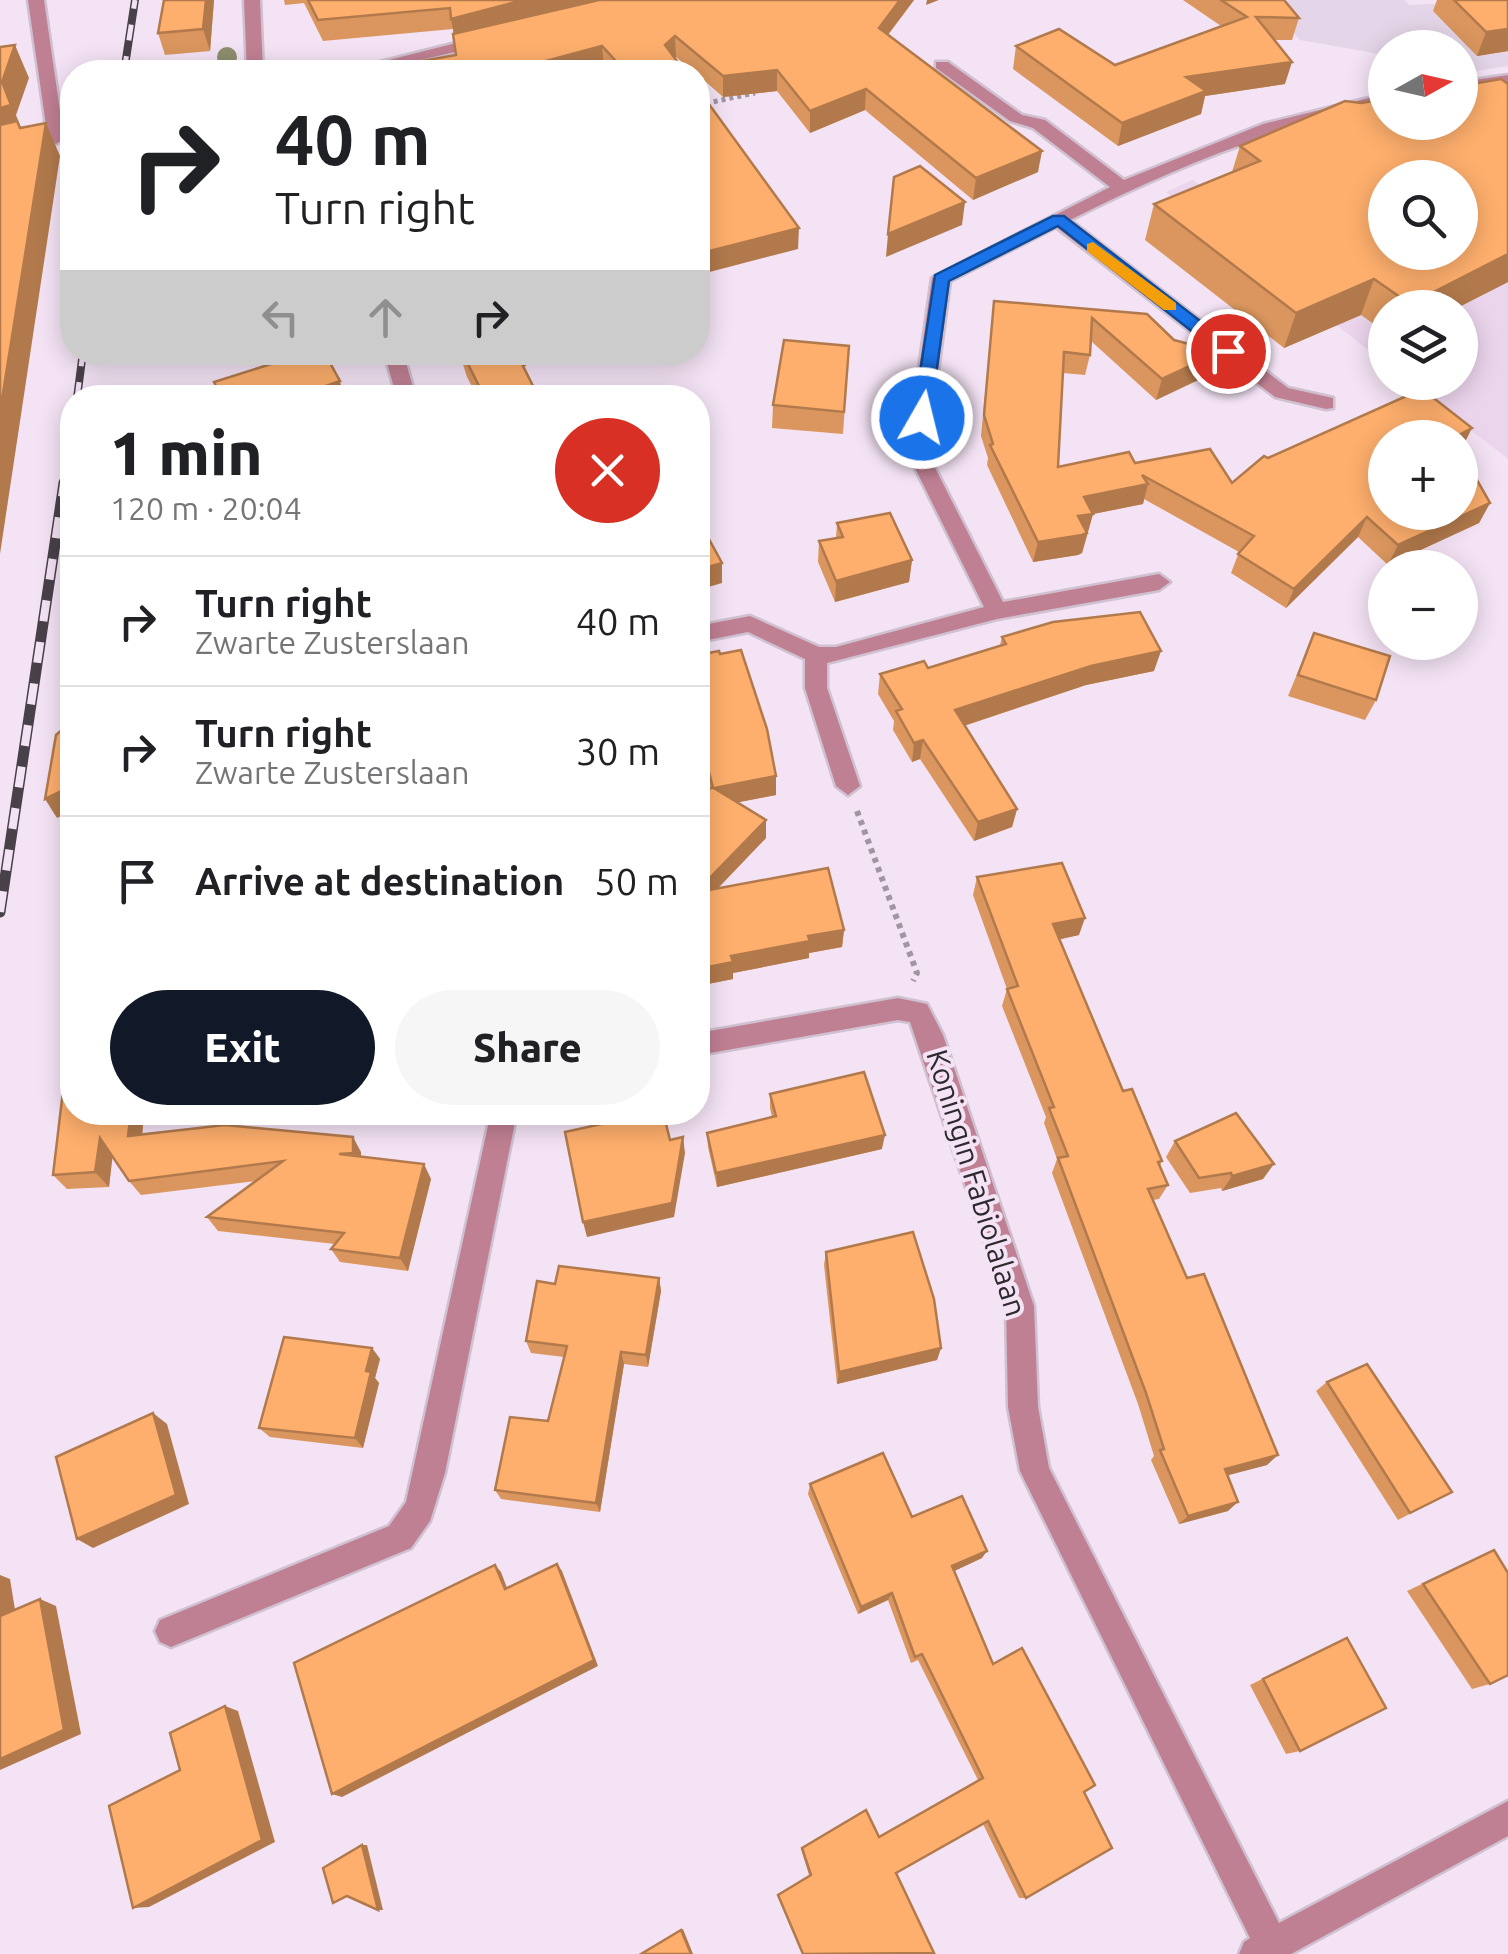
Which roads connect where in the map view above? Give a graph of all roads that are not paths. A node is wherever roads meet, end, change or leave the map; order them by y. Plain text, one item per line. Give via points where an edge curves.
1 (36, 0) edge
2 (252, 0) edge
3 (505, 36) edge
4 (254, 60) edge
5 (401, 60) edge
6 (942, 65) dead end
7 (1508, 80) edge
8 (1478, 84) edge
9 (1368, 102) edge
10 (60, 118) edge
11 (60, 139) edge
12 (31, 145) edge
13 (1123, 188) junction
14 (1059, 220) junction
15 (1326, 403) dead end
16 (1159, 582) dead end
17 (997, 611) junction
18 (710, 632) edge
19 (816, 655) junction
20 (848, 786) road end
21 (710, 1042) edge
22 (501, 1125) edge
23 (171, 1632) dead end
24 (1508, 1818) edge
25 (1264, 1949) edge

1 - 10 street
2 - 4 street
3 - 5 street
6 - 13 street via 1016,118 1039,124
7 - 8 street
9 - 13 street via 1258,128
11 - 12 street
13 - 14 street
14 - 15 street via 1282,393
14 - 17 street via 941,278 917,452
16 - 17 street
17 - 19 street
18 - 19 street via 750,624
19 - 20 street via 816,688
21 - 25 street, Koningin Fabiolalaan via 898,1008 918,1012 1020,1306 1023,1407 1035,1472
22 - 23 street via 419,1510 400,1537
24 - 25 street

